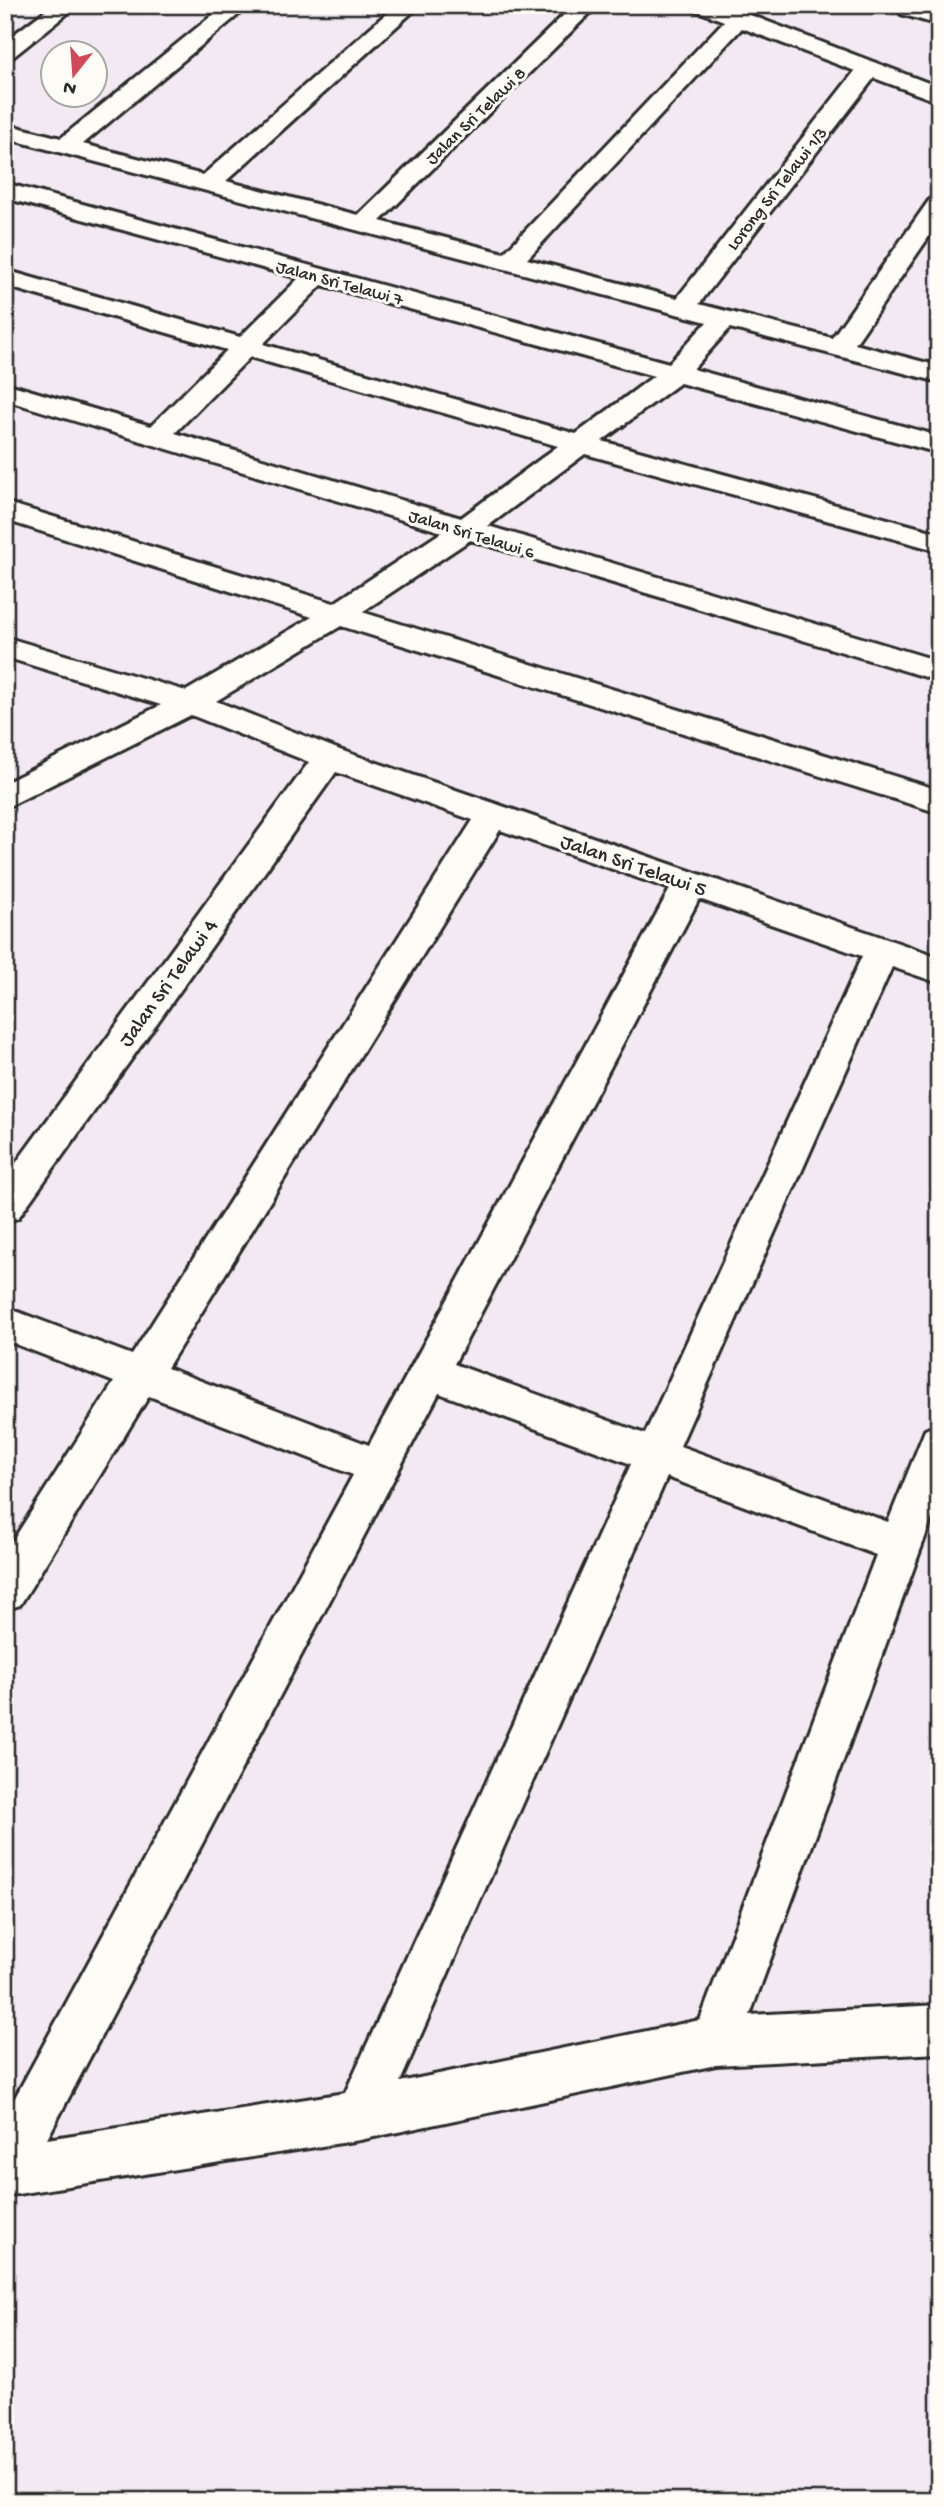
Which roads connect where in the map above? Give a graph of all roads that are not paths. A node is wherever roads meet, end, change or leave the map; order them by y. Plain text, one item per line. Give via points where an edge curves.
1 (67, 5) edge
2 (239, 5) edge
3 (409, 5) edge
4 (587, 5) edge
5 (703, 5) edge
6 (911, 5) edge
7 (939, 18) edge
8 (738, 19) junction
9 (5, 52) edge
10 (869, 69) junction
11 (939, 95) edge
12 (5, 131) edge
13 (65, 147) junction
14 (208, 184) junction
15 (6, 191) edge
16 (939, 204) edge
17 (363, 224) junction
18 (510, 262) junction
19 (317, 275) junction
20 (5, 278) edge
21 (682, 307) junction
22 (724, 319) junction
23 (245, 347) junction
24 (839, 348) junction
25 (675, 373) junction
26 (939, 374) edge
27 (5, 391) edge
28 (155, 437) junction
29 (577, 443) junction
30 (939, 445) edge
31 (5, 511) edge
32 (463, 531) junction
33 (939, 542) edge
34 (339, 614) junction
35 (5, 647) edge
36 (939, 671) edge
37 (190, 703) junction
38 (329, 758) junction
39 (7, 795) edge
40 (939, 802) edge
41 (493, 815) junction
42 (690, 884) junction
43 (882, 950) junction
44 (939, 970) edge
45 (5, 1207) edge
46 (5, 1323) edge
47 (429, 1372) junction
48 (139, 1377) junction
49 (939, 1441) edge
50 (655, 1455) junction
51 (379, 1467) junction
52 (899, 1545) junction
53 (5, 1591) edge
54 (939, 2029) edge
55 (716, 2040) junction
56 (360, 2115) junction
57 (5, 2169) edge

1 - 9 street
2 - 13 street
3 - 14 street
4 - 17 street, Jalan Sri Telawi 8
5 - 8 street
6 - 7 street via 909,9
8 - 10 street
8 - 18 street
10 - 11 street
10 - 21 street, Lorong Sri Telawi 1/3
12 - 13 street
13 - 14 street
14 - 17 street
15 - 19 street, Jalan Sri Telawi 7
16 - 24 street
17 - 18 street
18 - 21 street
19 - 23 street
19 - 25 street, Jalan Sri Telawi 7
20 - 23 street
21 - 22 street
22 - 24 street
22 - 25 street
23 - 28 street
23 - 29 street
24 - 26 street
25 - 29 street
25 - 30 street, Jalan Sri Telawi 7
27 - 28 street, Jalan Sri Telawi 6
28 - 32 street, Jalan Sri Telawi 6
29 - 32 street
29 - 33 street
31 - 34 street
32 - 34 street
32 - 36 street, Jalan Sri Telawi 6
34 - 37 street
34 - 40 street
35 - 37 street, Jalan Sri Telawi 5
37 - 38 street, Jalan Sri Telawi 5
37 - 39 street
38 - 41 street, Jalan Sri Telawi 5
38 - 45 street, Jalan Sri Telawi 4
41 - 42 street, Jalan Sri Telawi 5
41 - 48 street
42 - 43 street, Jalan Sri Telawi 5
42 - 47 street
43 - 44 street, Jalan Sri Telawi 5
43 - 50 street
46 - 48 street
47 - 50 street
47 - 51 street
48 - 51 street
48 - 53 street
49 - 52 street
50 - 52 street
50 - 56 street
51 - 57 street
52 - 55 street
54 - 55 street
55 - 56 street
56 - 57 street

